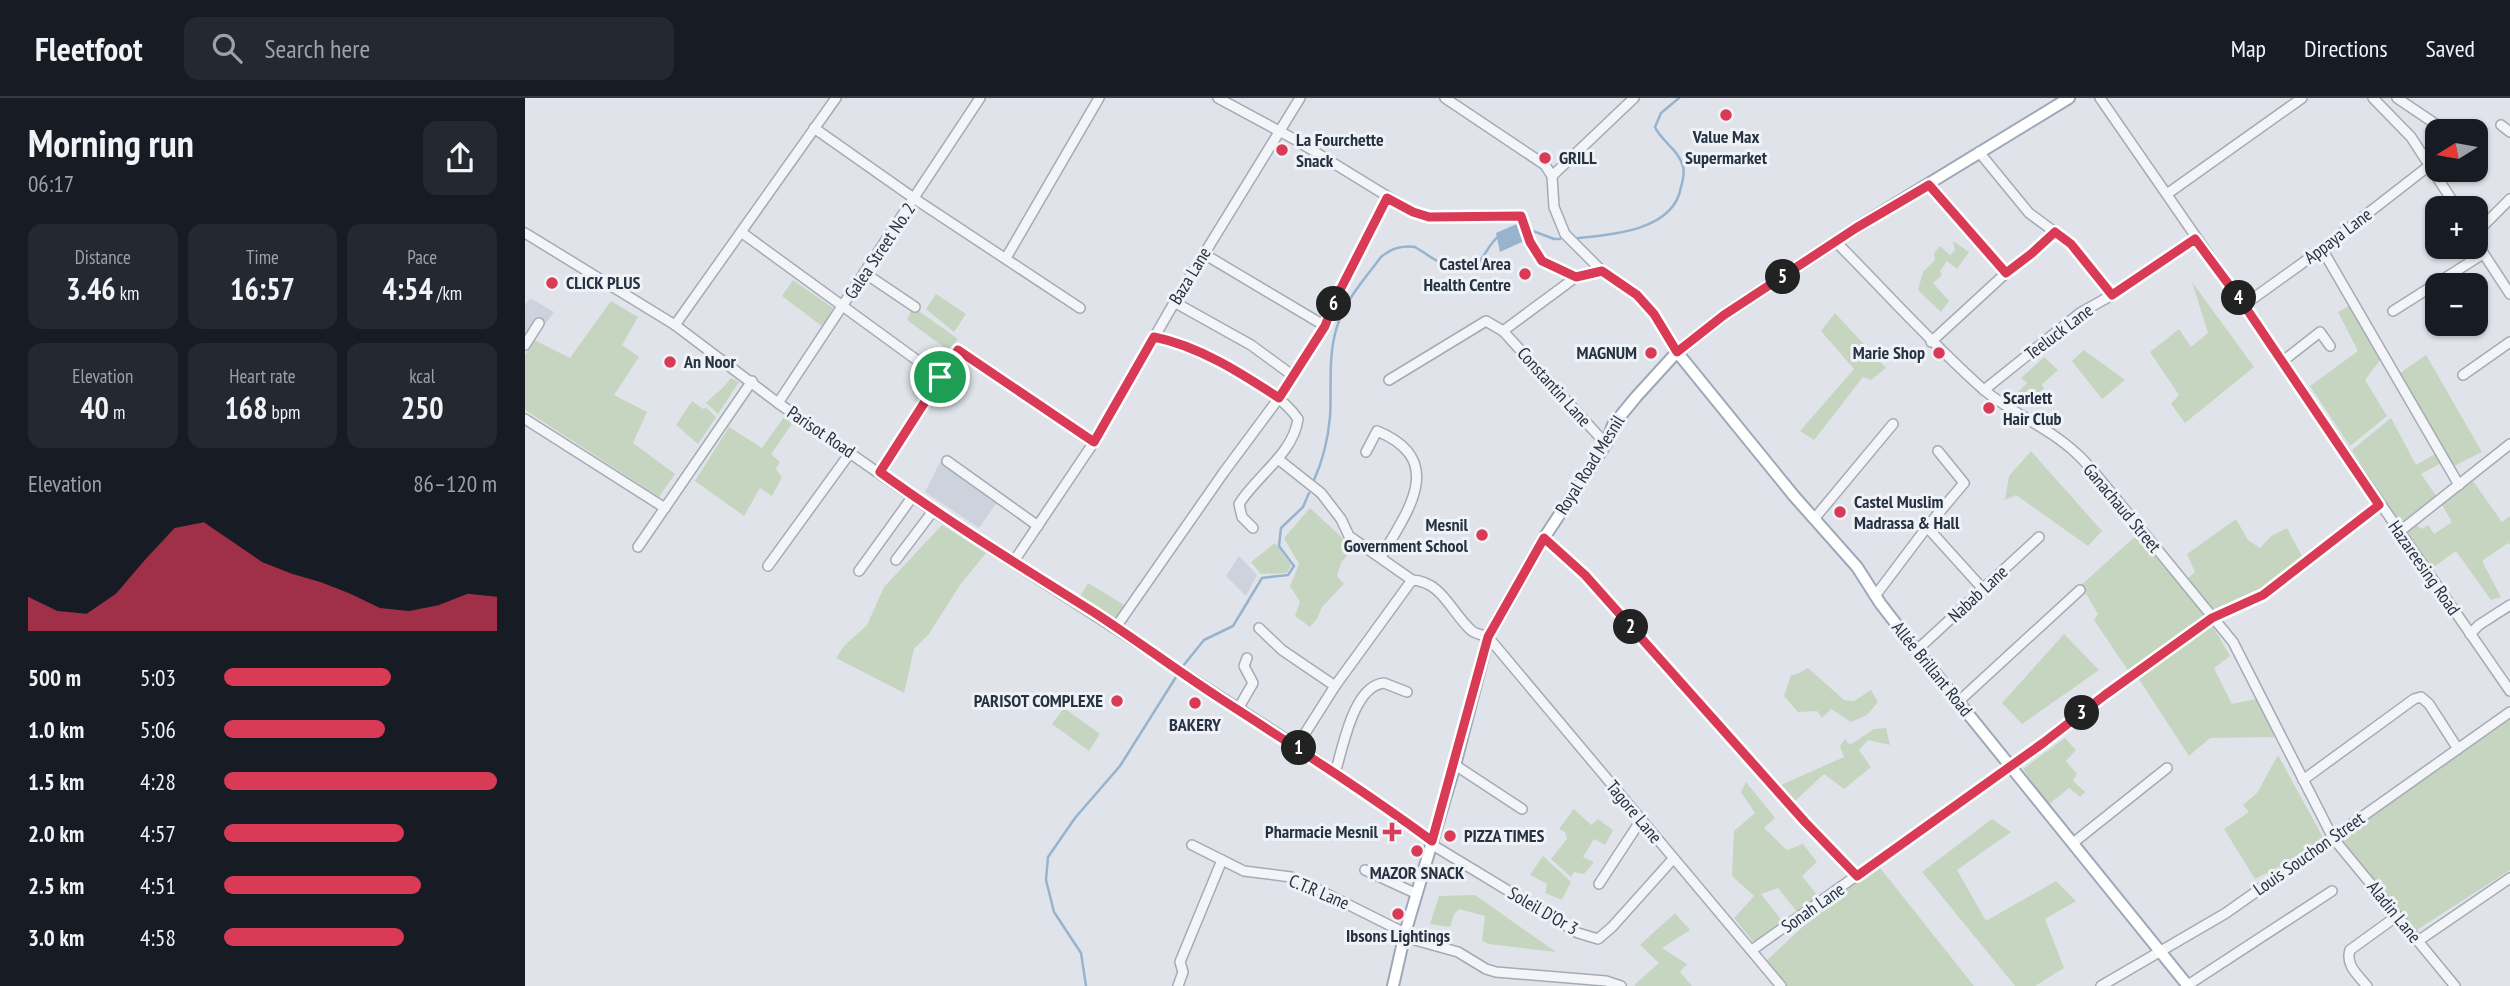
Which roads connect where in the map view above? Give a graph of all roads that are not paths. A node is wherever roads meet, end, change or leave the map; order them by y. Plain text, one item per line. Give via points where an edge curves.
1 (835, 98) edge
2 (980, 98) edge
3 (1099, 98) edge
4 (1218, 98) edge
5 (1300, 98) edge
6 (1445, 98) edge
7 (1634, 98) edge
8 (2069, 98) edge
9 (2099, 98) edge
10 (2302, 98) edge
11 (2397, 98) edge
12 (2376, 99) edge
13 (2428, 119) edge
14 (2501, 125) dead end
15 (814, 128) junction
16 (1280, 131) junction
17 (2510, 132) edge
18 (1979, 152) junction
19 (2425, 158) edge
20 (2425, 169) edge
21 (1552, 176) junction
22 (1929, 185) junction
23 (2167, 194) junction
24 (1387, 198) junction
25 (915, 199) junction
26 (2510, 199) edge
27 (2488, 221) edge
28 (741, 232) junction
29 (2055, 232) junction
30 (525, 233) edge
31 (2195, 239) junction
32 (1836, 242) junction
33 (2322, 249) junction
34 (1204, 254) junction
35 (1006, 258) junction
36 (2475, 259) edge
37 (2487, 259) edge
38 (1602, 271) junction
39 (2006, 273) junction
40 (866, 274) junction
41 (1576, 277) junction
42 (2509, 289) edge
43 (2112, 295) junction
44 (1174, 302) junction
45 (2244, 305) junction
46 (844, 306) junction
47 (915, 307) dead end
48 (1080, 308) dead end
49 (2393, 311) dead end
50 (539, 323) dead end
51 (675, 325) junction
52 (1325, 326) junction
53 (1503, 331) junction
54 (1154, 337) junction
55 (1931, 342) junction
56 (2510, 342) edge
57 (525, 345) edge
58 (2330, 346) dead end
59 (1677, 352) junction
60 (2283, 361) junction
61 (1292, 375) junction
62 (2463, 375) dead end
63 (940, 377) junction
64 (1389, 380) dead end
65 (752, 382) junction
66 (1985, 390) junction
67 (1279, 398) junction
68 (778, 403) junction
69 (525, 419) edge
70 (1893, 424) dead end
71 (1094, 442) junction
72 (1606, 444) junction
73 (2510, 444) edge
74 (1938, 451) dead end
75 (1366, 452) dead end
76 (850, 453) junction
77 (1278, 459) junction
78 (947, 461) dead end
79 (880, 472) junction
80 (2459, 485) junction
81 (913, 496) junction
82 (2379, 505) junction
83 (665, 508) junction
84 (933, 511) junction
85 (1814, 519) junction
86 (1038, 526) junction
87 (1927, 527) junction
88 (1253, 528) dead end
89 (2399, 531) junction
90 (2039, 537) dead end
91 (1544, 538) junction
92 (638, 547) dead end
93 (1381, 557) junction
94 (896, 560) dead end
95 (1014, 561) junction
96 (768, 566) dead end
97 (859, 571) dead end
98 (1412, 580) junction
99 (1983, 589) junction
100 (2080, 590) dead end
101 (1875, 596) junction
102 (2510, 605) edge
103 (2212, 618) junction
104 (1116, 627) junction
105 (1259, 628) dead end
106 (2470, 634) junction
107 (1488, 637) junction
108 (1917, 650) junction
109 (1247, 658) dead end
110 (1335, 686) junction
111 (2510, 691) edge
112 (1407, 692) dead end
113 (1958, 702) junction
114 (1238, 709) junction
115 (2510, 712) edge
116 (1297, 746) junction
117 (2458, 749) junction
118 (1455, 765) junction
119 (2012, 765) junction
120 (2167, 768) dead end
121 (1335, 773) junction
122 (2303, 780) junction
123 (1522, 809) dead end
124 (1641, 820) junction
125 (2333, 838) junction
126 (2073, 842) junction
127 (1432, 843) junction
128 (1192, 845) dead end
129 (1673, 859) junction
130 (1222, 860) junction
131 (1365, 870) dead end
132 (1857, 876) junction
133 (2510, 878) edge
134 (1599, 884) dead end
135 (2332, 891) dead end
136 (1417, 894) junction
137 (2397, 916) junction
138 (1404, 935) junction
139 (2418, 941) junction
140 (1752, 950) junction
141 (2161, 951) junction
142 (1178, 986) edge
143 (1392, 986) edge
144 (1621, 986) edge
145 (1781, 986) edge
146 (2101, 986) edge
147 (2188, 986) edge
148 (2367, 986) edge
149 (2455, 986) edge

1 - 15 street
2 - 25 street, Galea Street No. 2
3 - 35 street
4 - 16 street
5 - 16 street, Baza Lane
6 - 21 street via 1540,160
7 - 21 street
8 - 18 main road, Royal Road Mesnil
9 - 23 street, Hazareesing Road
10 - 23 street
11 - 13 street
12 - 19 street
14 - 17 street
15 - 25 street
15 - 28 street
16 - 24 street
16 - 34 street, Baza Lane
18 - 22 main road, Royal Road Mesnil
18 - 29 street, Teeluck Lane via 2029,213
20 - 33 street, Appaya Lane
21 - 38 street via 1554,207 1565,234
22 - 32 main road, Royal Road Mesnil
22 - 39 street
23 - 31 street, Hazareesing Road
24 - 41 street via 1429,217 1522,216 1542,261
24 - 52 street
25 - 35 street
25 - 40 street, Galea Street No. 2
26 - 27 street
28 - 46 street
28 - 51 street
29 - 39 street
29 - 43 street, Teeluck Lane via 2071,244
30 - 51 street, Parisot Road
31 - 43 street
31 - 45 street, Hazareesing Road
32 - 55 street, Ganachaud Street
32 - 59 main road, Royal Road Mesnil via 1724,315
33 - 45 street, Appaya Lane
33 - 80 street
34 - 44 street, Baza Lane
34 - 52 street
35 - 48 street
36 - 49 street
37 - 42 street
38 - 41 street
38 - 59 street via 1637,295
39 - 55 street
40 - 46 street, Galea Street No. 2
40 - 47 street
41 - 53 street
43 - 66 street, Teeluck Lane via 2080,313
44 - 54 street, Baza Lane
44 - 61 street via 1251,345
45 - 60 street, Hazareesing Road
46 - 63 street
46 - 68 street, Galea Street No. 2
50 - 57 street
51 - 65 street, Parisot Road
52 - 61 street
53 - 64 street via 1486,321
53 - 72 street, Constantin Lane
54 - 67 street via 1201,353
54 - 71 street, Baza Lane
55 - 66 street, Ganachaud Street
56 - 62 street
58 - 60 street via 2320,332
59 - 72 main road, Royal Road Mesnil via 1613,425
59 - 85 main road, Allée Brillant Road
60 - 82 street, Hazareesing Road
61 - 67 street
63 - 71 street via 958,350
63 - 79 street
65 - 68 street, Parisot Road
65 - 83 street
66 - 103 street, Ganachaud Street via 2078,454
67 - 77 street via 1298,419 1296,433
67 - 104 street
68 - 76 street, Parisot Road
69 - 83 street
70 - 85 street
71 - 86 street, Baza Lane
72 - 91 main road, Royal Road Mesnil
73 - 80 street
74 - 87 street via 1964,483
75 - 93 street via 1377,431 1405,449 1416,467 1417,490 1411,508
76 - 79 street, Parisot Road
76 - 96 street
77 - 88 street via 1239,504 1242,517
77 - 93 street, Tagore Lane via 1321,493 1349,536
78 - 86 street
79 - 81 street, Parisot Road
80 - 89 street
81 - 84 street, Parisot Road
81 - 97 street
82 - 89 street, Hazareesing Road
82 - 103 street, Sonah Lane via 2263,595
83 - 92 street
84 - 94 street
84 - 95 street, Parisot Road
85 - 101 main road, Allée Brillant Road via 1857,567
86 - 95 street, Baza Lane
87 - 99 street
87 - 101 street
89 - 106 street, Hazareesing Road
90 - 99 street, Nabab Lane
91 - 107 main road, Royal Road Mesnil
91 - 132 street via 1585,575
93 - 98 street, Tagore Lane
95 - 104 street, Parisot Road
98 - 107 street, Tagore Lane via 1434,589 1473,632
98 - 110 street
99 - 108 street, Nabab Lane
100 - 113 street
101 - 108 main road, Allée Brillant Road
102 - 106 street
103 - 119 street, Sonah Lane
103 - 122 street, Ganachaud Street via 2233,642
104 - 114 street, Parisot Road
105 - 110 street via 1282,650
106 - 111 street, Hazareesing Road
107 - 118 main road, Royal Road Mesnil
107 - 124 street, Tagore Lane
108 - 113 main road, Allée Brillant Road
109 - 114 street via 1244,666 1253,683
110 - 116 street
112 - 121 street via 1384,683 1369,689 1355,712
113 - 119 main road, Allée Brillant Road
114 - 116 street, Parisot Road
115 - 117 street, Louis Souchon Street
116 - 121 street, Parisot Road
117 - 122 street via 2421,697
117 - 125 street, Louis Souchon Street
118 - 123 street
118 - 127 main road, Royal Road Mesnil
119 - 126 main road, Allée Brillant Road
119 - 132 street, Sonah Lane
120 - 126 street
121 - 127 street, Parisot Road
122 - 125 street, Ganachaud Street
124 - 129 street, Tagore Lane
124 - 134 street
125 - 137 street, Aladin Lane
125 - 141 street, Louis Souchon Street via 2226,913
126 - 141 main road, Allée Brillant Road
127 - 129 street, Soleil D'Or 3 via 1578,933 1598,939
127 - 136 main road, Royal Road Mesnil
128 - 130 street, C.T.R Lane
129 - 140 street, Tagore Lane
130 - 138 street, C.T.R Lane via 1244,871 1299,880
130 - 142 street via 1180,962 1184,972
131 - 136 street
132 - 140 street, Sonah Lane
133 - 139 street
135 - 147 street
136 - 138 main road, Royal Road Mesnil
137 - 139 street, Aladin Lane
137 - 148 street via 2350,950 2350,964
138 - 143 main road, Royal Road Mesnil
138 - 144 street, C.T.R Lane via 1458,952 1496,972
139 - 149 street, Aladin Lane
140 - 145 street, Tagore Lane
141 - 146 street, Louis Souchon Street
141 - 147 main road, Allée Brillant Road

